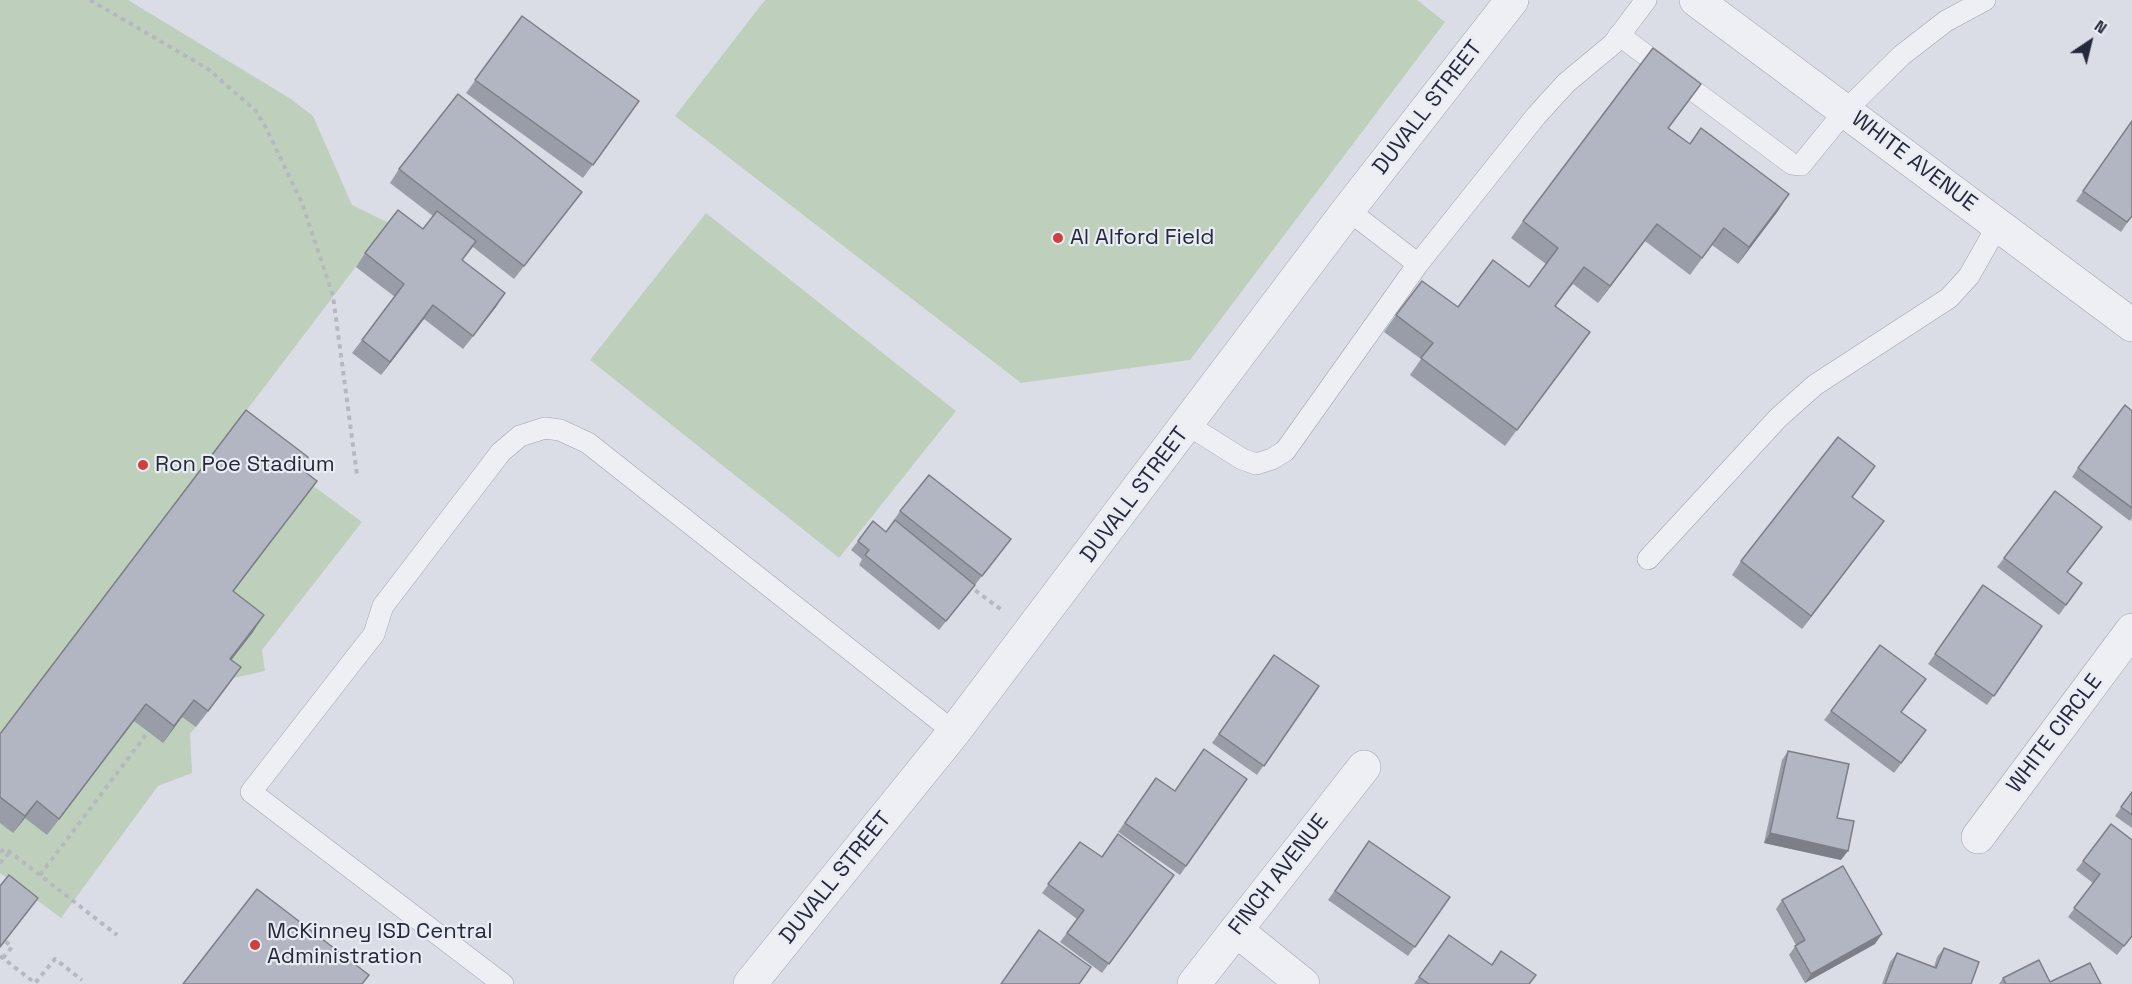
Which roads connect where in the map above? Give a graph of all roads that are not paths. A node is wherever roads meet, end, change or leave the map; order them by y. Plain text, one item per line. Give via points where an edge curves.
1 (1512, 0) edge
2 (1646, 0) edge
3 (1696, 0) edge
4 (1984, 0) edge
5 (1620, 35) junction
6 (1845, 111) junction
7 (1348, 210) junction
8 (1998, 225) junction
9 (1418, 264) junction
10 (2131, 322) edge
11 (1188, 425) junction
12 (1648, 559) dead end
13 (2132, 630) edge
14 (954, 732) junction
15 (1364, 766) dead end
16 (1978, 837) dead end
17 (1236, 930) junction
18 (503, 984) edge
19 (750, 984) edge
20 (1194, 984) edge
21 (1304, 984) edge

1 - 7 street, DUVALL STREET
2 - 5 lane
3 - 6 street, WHITE AVENUE
4 - 6 lane via 1946,21 1902,56
5 - 6 lane via 1792,164 1802,165
5 - 9 lane via 1566,82 1536,116
6 - 8 street, WHITE AVENUE
7 - 9 lane
7 - 11 street, DUVALL STREET
8 - 10 street, WHITE AVENUE
8 - 12 lane via 1969,276 1949,298 1815,385 1778,418
9 - 11 lane via 1285,451 1256,464
11 - 14 street, DUVALL STREET
13 - 16 street, WHITE CIRCLE
14 - 18 lane via 588,443 568,432 545,428 520,436 501,452 383,606 374,634 251,792
14 - 19 street, DUVALL STREET
15 - 17 street, FINCH AVENUE
17 - 20 street, FINCH AVENUE
17 - 21 street

